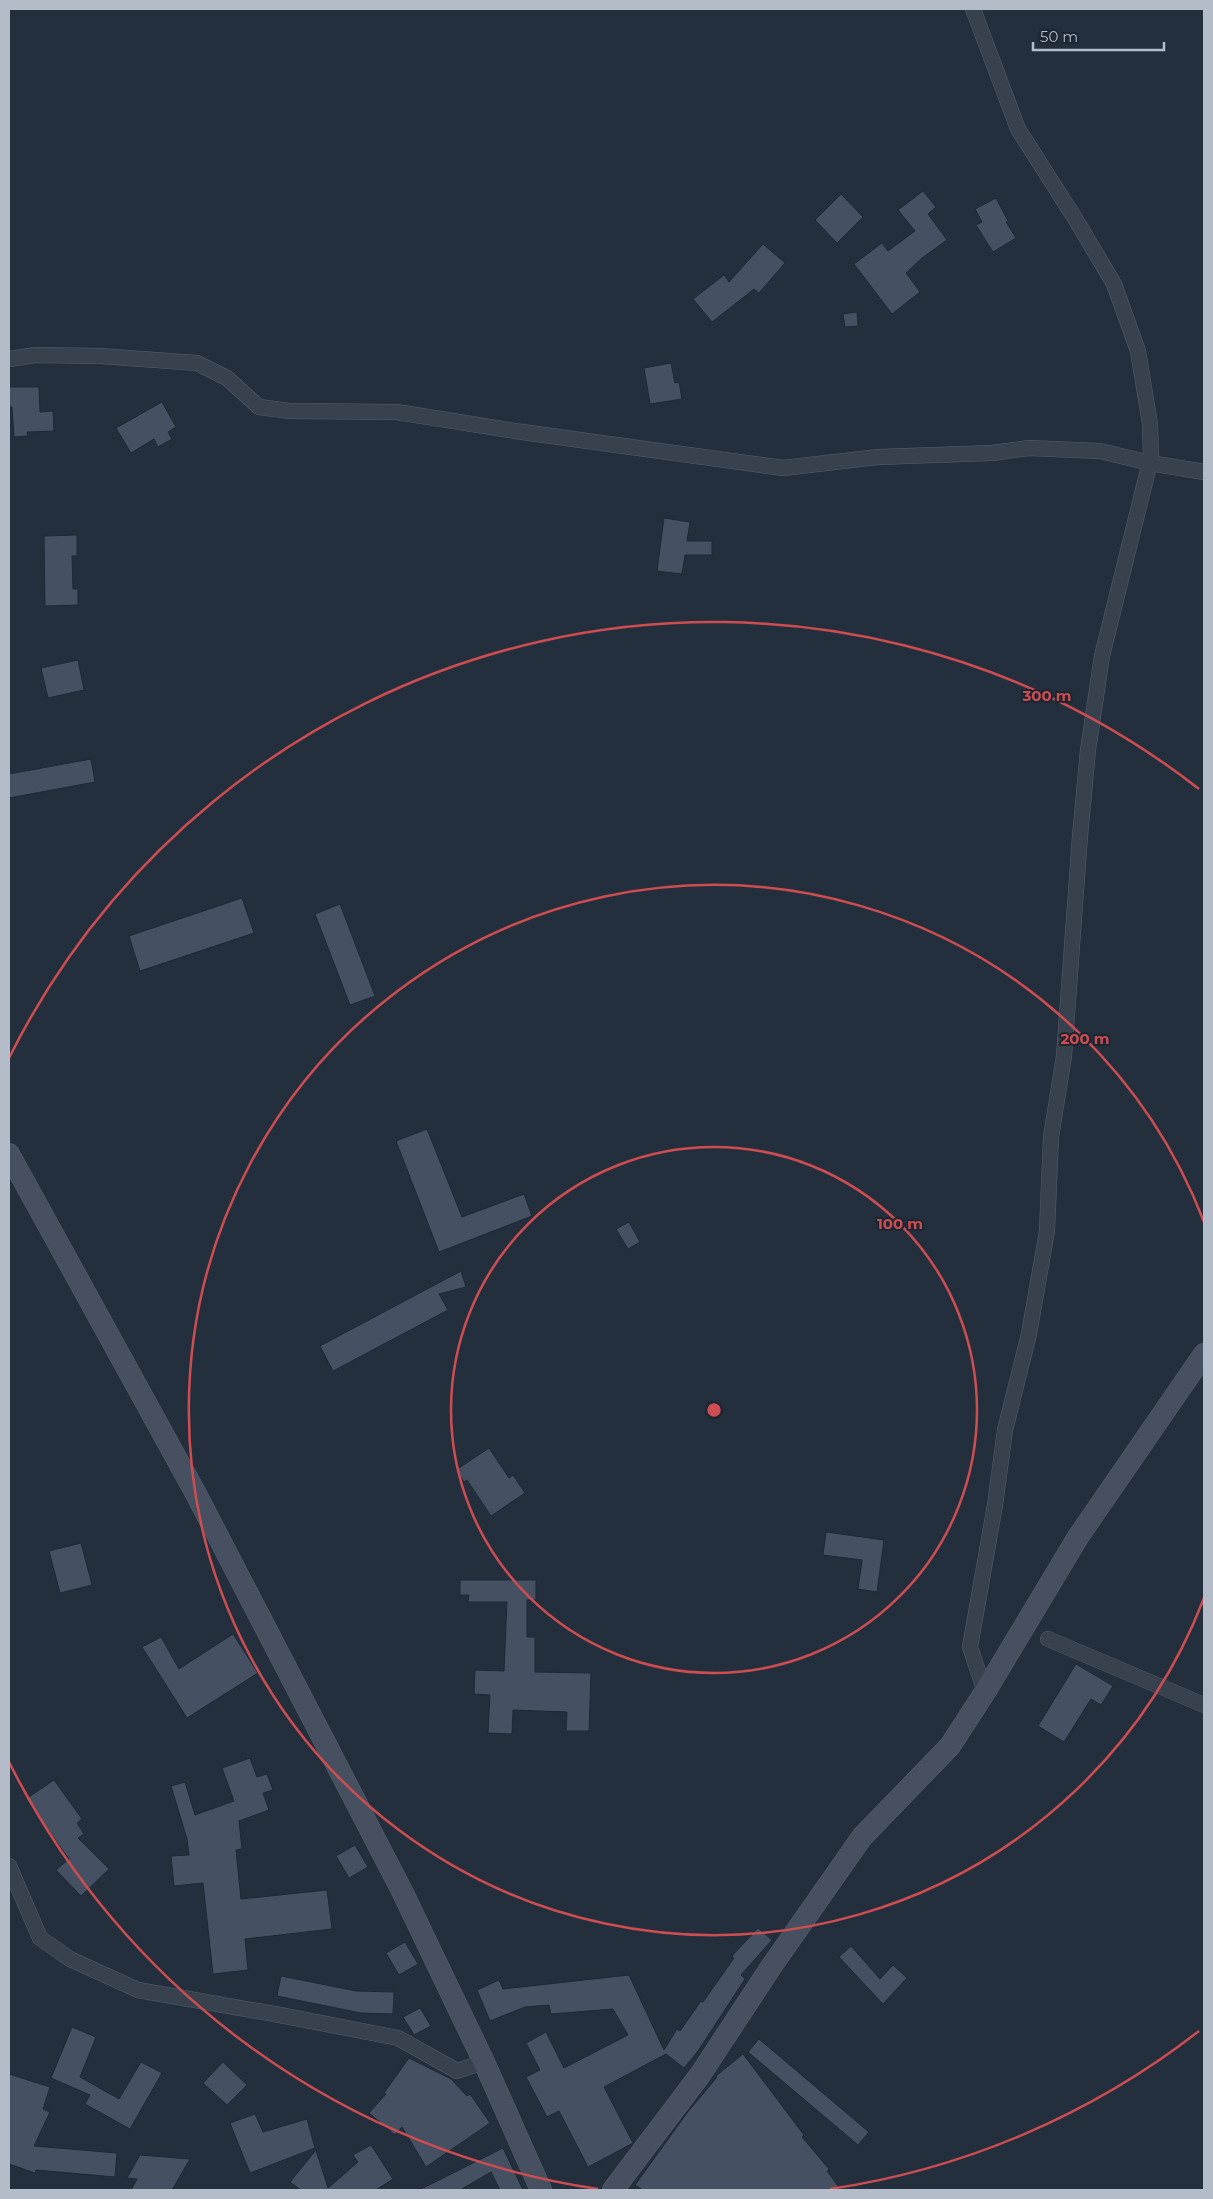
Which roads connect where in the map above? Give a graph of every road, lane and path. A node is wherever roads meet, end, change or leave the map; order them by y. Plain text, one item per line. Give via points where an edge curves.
1 (973, 9) edge
2 (9, 359) edge
3 (1150, 463) junction
4 (1204, 472) edge
5 (9, 1154) edge
6 (1204, 1354) edge
7 (1048, 1640) dead end
8 (985, 1692) junction
9 (1204, 1705) edge
10 (9, 1866) edge
11 (484, 2062) junction
12 (541, 2190) edge
13 (613, 2190) edge

1 - 3 street via 1018,129 1114,284 1138,351 1150,424
2 - 3 street via 36,355 100,356 197,363 227,378 259,407 290,412 397,412 783,468 878,457 992,453 1029,448 1100,451
3 - 4 street
3 - 8 street via 1102,656 1088,750 1064,1056 1052,1137 1047,1231 1029,1334 1005,1430 970,1647
5 - 11 street via 195,1492 402,1891
6 - 8 street via 1078,1537
7 - 9 street
8 - 13 street via 950,1746 862,1837 700,2075
10 - 11 street via 40,1938 70,1959 138,1990 398,2038 457,2071
11 - 12 street

